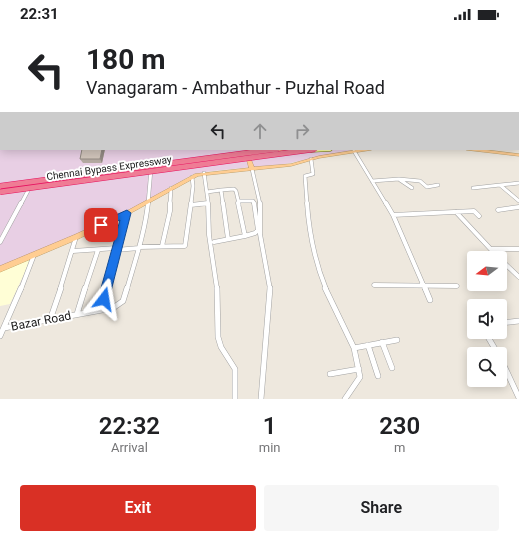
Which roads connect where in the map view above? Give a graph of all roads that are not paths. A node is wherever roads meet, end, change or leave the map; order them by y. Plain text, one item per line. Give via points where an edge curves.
1 (247, 150) edge
2 (270, 150) edge
3 (284, 150) edge
4 (296, 150) edge
5 (307, 150) edge
6 (312, 150) edge
7 (324, 150) edge
8 (362, 150) edge
9 (476, 150) edge
10 (354, 151) junction
11 (519, 155) edge
12 (249, 156) junction
13 (311, 159) junction
14 (151, 169) junction
15 (252, 169) junction
16 (204, 173) junction
17 (192, 177) junction
18 (399, 179) junction
19 (372, 181) junction
20 (519, 183) edge
21 (30, 185) junction
22 (438, 185) dead end
23 (500, 185) junction
24 (171, 188) junction
25 (412, 188) dead end
26 (473, 188) dead end
27 (0, 189) edge
28 (221, 190) junction
29 (207, 192) junction
30 (149, 201) junction
31 (208, 201) dead end
32 (519, 201) edge
33 (239, 202) junction
34 (191, 205) junction
35 (519, 207) edge
36 (498, 210) dead end
37 (456, 212) junction
38 (127, 213) junction
39 (393, 215) junction
40 (479, 216) dead end
41 (245, 236) junction
42 (76, 237) junction
43 (228, 239) junction
44 (0, 242) edge
45 (214, 242) dead end
46 (162, 246) junction
47 (139, 247) junction
48 (116, 249) junction
49 (491, 249) joint
50 (519, 249) edge
51 (98, 250) junction
52 (73, 251) junction
53 (34, 255) junction
54 (507, 265) edge
55 (0, 268) edge
56 (519, 277) edge
57 (374, 285) dead end
58 (424, 285) junction
59 (457, 286) dead end
60 (430, 300) dead end
61 (101, 309) junction
62 (77, 314) junction
63 (50, 320) junction
64 (519, 321) edge
65 (507, 322) edge
66 (4, 328) junction
67 (0, 336) edge
68 (397, 340) dead end
69 (382, 342) junction
70 (368, 345) junction
71 (354, 348) junction
72 (392, 368) dead end
73 (359, 369) junction
74 (507, 372) edge
75 (330, 374) dead end
76 (378, 376) dead end
77 (519, 398) edge
78 (235, 399) edge
79 (261, 399) edge
80 (345, 399) edge

1 - 12 main road
2 - 27 highway, Chennai Bypass Expressway, bridge
3 - 12 main road
4 - 12 main road
5 - 27 highway, Chennai Bypass Expressway, bridge
6 - 7 street
8 - 10 main road
9 - 11 main road
10 - 13 main road
10 - 19 street
12 - 14 main road
12 - 15 main road
13 - 15 main road
13 - 71 street via 313,174 304,176 308,218 318,269
14 - 21 main road
14 - 30 street, Bazar Road
15 - 16 main road
15 - 79 street via 260,203 260,234 270,286
16 - 17 main road
16 - 29 street
17 - 24 main road
17 - 34 street
18 - 19 street
18 - 22 street via 420,181 428,187
18 - 25 street
19 - 39 street
20 - 23 street
21 - 27 main road
21 - 44 street
23 - 26 street
23 - 32 street
24 - 30 main road
24 - 46 street via 170,210
28 - 29 street
28 - 33 street via 235,190
28 - 43 street
29 - 31 street
30 - 38 main road
30 - 47 street, Bazar Road
33 - 41 street
33 - 41 street via 253,201 255,205 258,230
34 - 46 street via 185,246
34 - 78 street via 208,203 209,235 217,289 218,337 221,347 235,369
35 - 36 street
37 - 39 street
37 - 40 street via 474,211
37 - 49 street
38 - 42 main road
38 - 48 street
39 - 58 street
41 - 43 street
42 - 52 street
42 - 53 main road
43 - 45 street
46 - 47 street
47 - 48 street
47 - 61 street, Bazar Road via 123,301 113,308
48 - 51 street
48 - 61 street
49 - 50 street
51 - 52 street
51 - 62 street
52 - 63 street
53 - 55 main road
53 - 66 street
54 - 56 street
57 - 58 street
58 - 59 street
58 - 60 street
61 - 62 street, Bazar Road
62 - 63 street, Bazar Road
63 - 66 street, Bazar Road
64 - 65 street
66 - 67 street
68 - 69 street
69 - 70 street
69 - 72 street
70 - 71 street
70 - 76 street
71 - 73 street
73 - 75 street
73 - 80 street via 360,377
74 - 77 street

